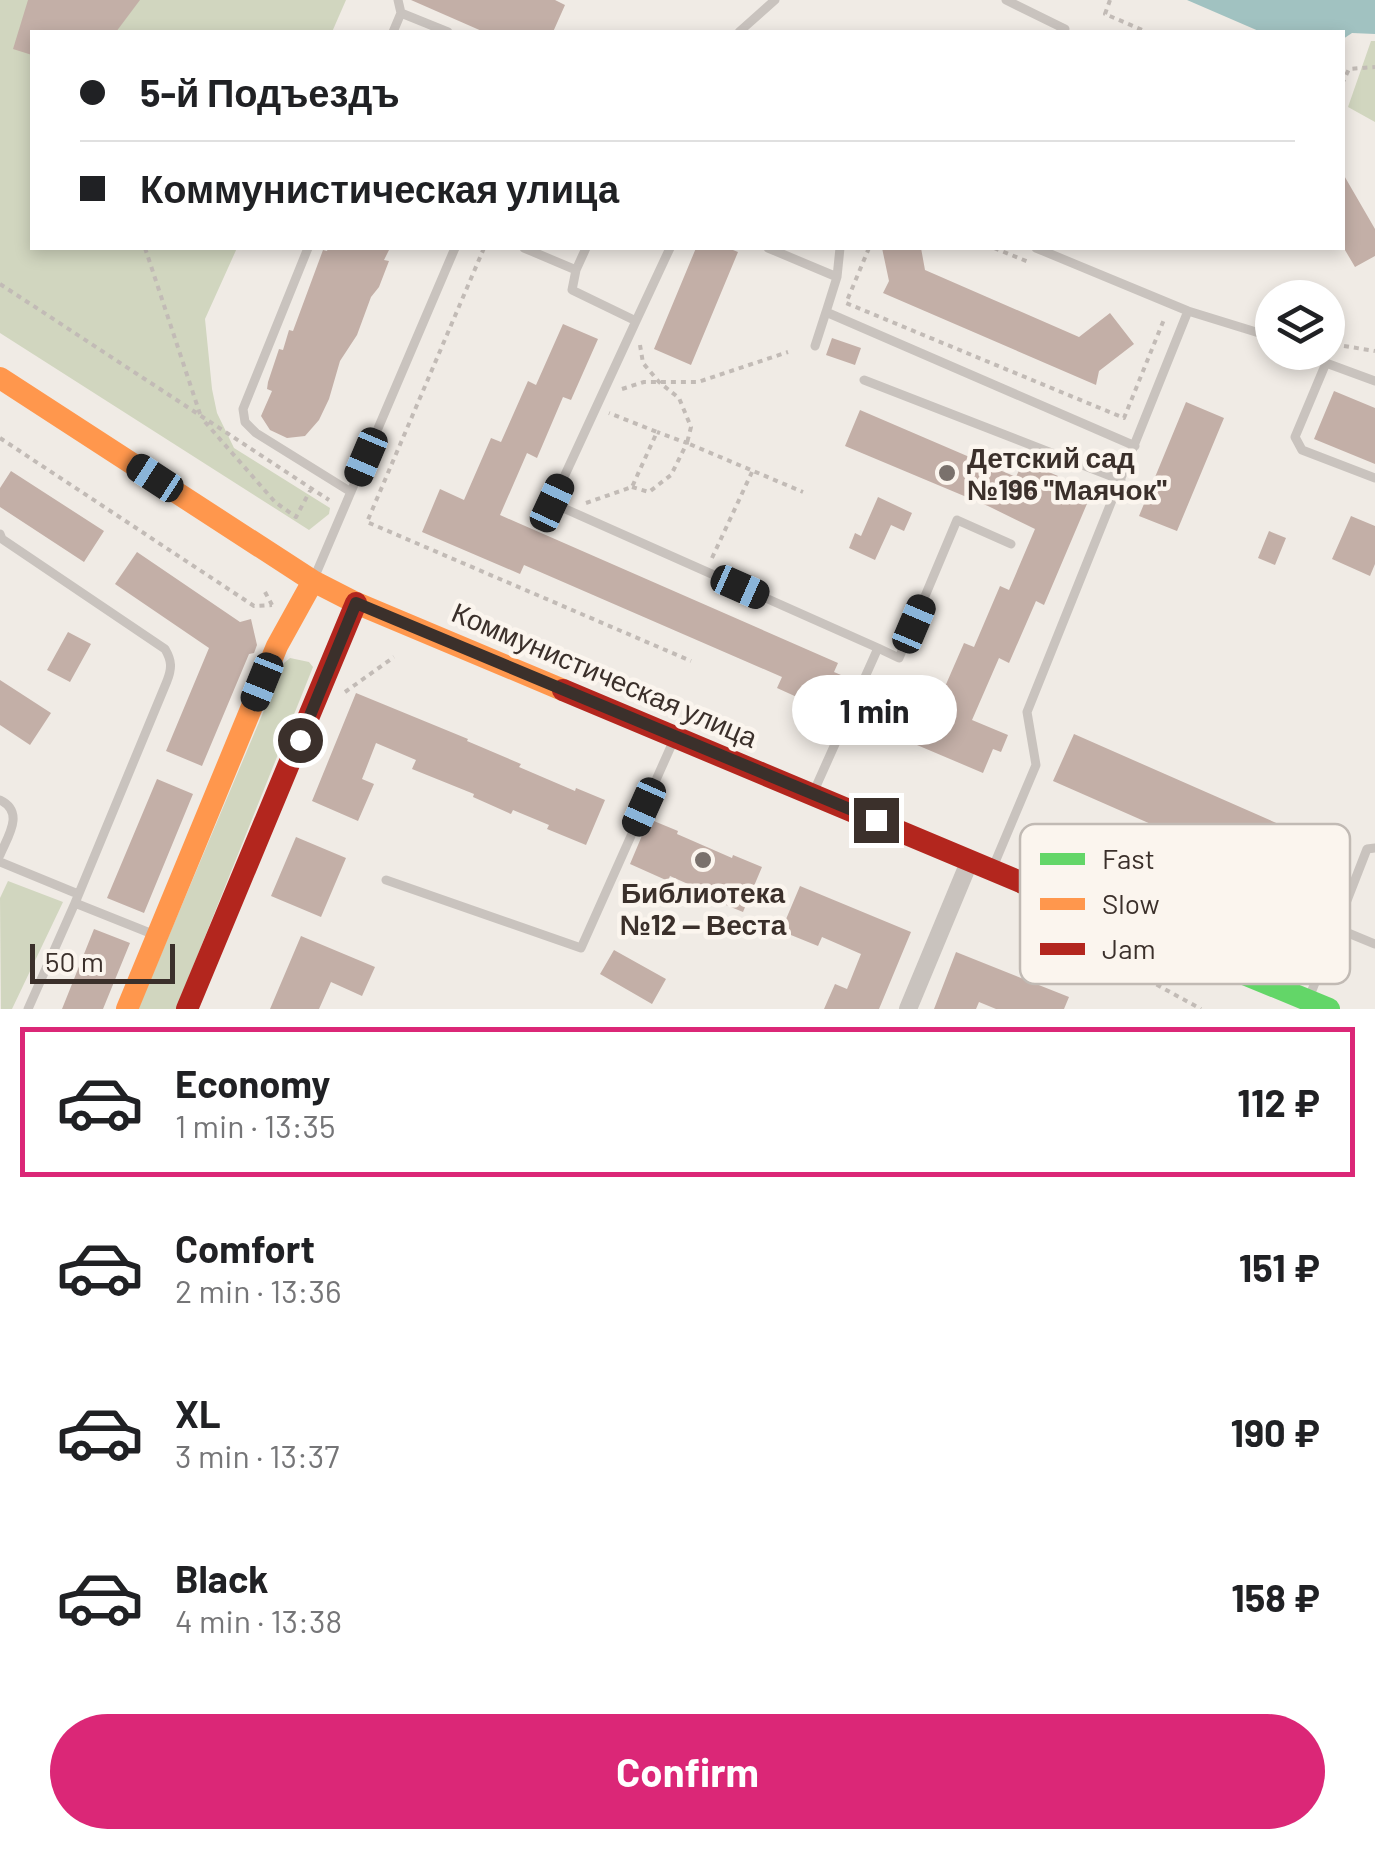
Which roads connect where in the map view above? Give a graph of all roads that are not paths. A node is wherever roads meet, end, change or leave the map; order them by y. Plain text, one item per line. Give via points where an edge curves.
1 (398, 0) edge
2 (774, 0) edge
3 (1006, 0) edge
4 (401, 13) junction
5 (395, 30) edge
6 (443, 30) edge
7 (741, 30) edge
8 (1065, 30) edge
9 (307, 250) edge
10 (454, 250) edge
11 (529, 250) edge
12 (585, 250) edge
13 (669, 250) edge
14 (773, 250) edge
15 (840, 250) edge
16 (1041, 250) edge
17 (576, 270) junction
18 (837, 276) junction
19 (1188, 311) junction
20 (826, 312) junction
21 (636, 322) junction
22 (1255, 332) edge
23 (815, 346) dead end
24 (1323, 370) edge
25 (1344, 370) edge
26 (864, 380) dead end
27 (2, 382) edge
28 (1375, 382) edge
29 (1135, 446) junction
30 (1375, 478) edge
31 (1122, 480) junction
32 (351, 492) junction
33 (0, 534) edge
34 (1011, 544) dead end
35 (314, 580) junction
36 (356, 603) junction
37 (878, 648) junction
38 (675, 736) junction
39 (813, 794) junction
40 (0, 800) edge
41 (1375, 848) edge
42 (0, 858) edge
43 (981, 865) junction
44 (386, 880) dead end
45 (1020, 882) edge
46 (1350, 892) edge
47 (77, 898) junction
48 (1350, 934) edge
49 (158, 936) junction
50 (1375, 944) edge
51 (1259, 984) edge
52 (1303, 1003) edge
53 (28, 1009) edge
54 (127, 1009) edge
55 (187, 1009) edge
56 (908, 1009) edge

1 - 4 lane
2 - 7 lane
3 - 8 lane
4 - 5 lane
4 - 6 lane
9 - 32 lane via 243,410 256,433
10 - 32 lane
11 - 17 lane
12 - 17 lane
13 - 21 lane
14 - 18 lane
15 - 18 lane
16 - 19 lane
17 - 21 lane via 572,290
18 - 20 lane
19 - 22 lane
19 - 29 lane
20 - 23 lane
20 - 29 lane
21 - 37 lane via 552,503
24 - 30 lane via 1296,437 1302,450
25 - 28 lane
26 - 31 lane
27 - 35 main road, Коммунистическая улица
29 - 31 lane
31 - 43 lane via 1027,712 1036,765
32 - 35 lane
33 - 47 lane via 170,658 167,681
34 - 37 lane via 957,520 899,658
35 - 36 main road, Коммунистическая улица
35 - 49 main road via 277,646
36 - 38 main road, Коммунистическая улица
36 - 55 main road
37 - 39 lane
38 - 39 main road, Коммунистическая улица
38 - 44 lane via 581,948
39 - 43 main road, Коммунистическая улица
40 - 42 lane via 14,816
41 - 46 lane via 1367,849
42 - 47 lane
43 - 45 main road, Коммунистическая улица
43 - 56 street
47 - 49 lane
47 - 53 lane
48 - 50 lane
49 - 54 main road
51 - 52 main road, Коммунистическая улица

